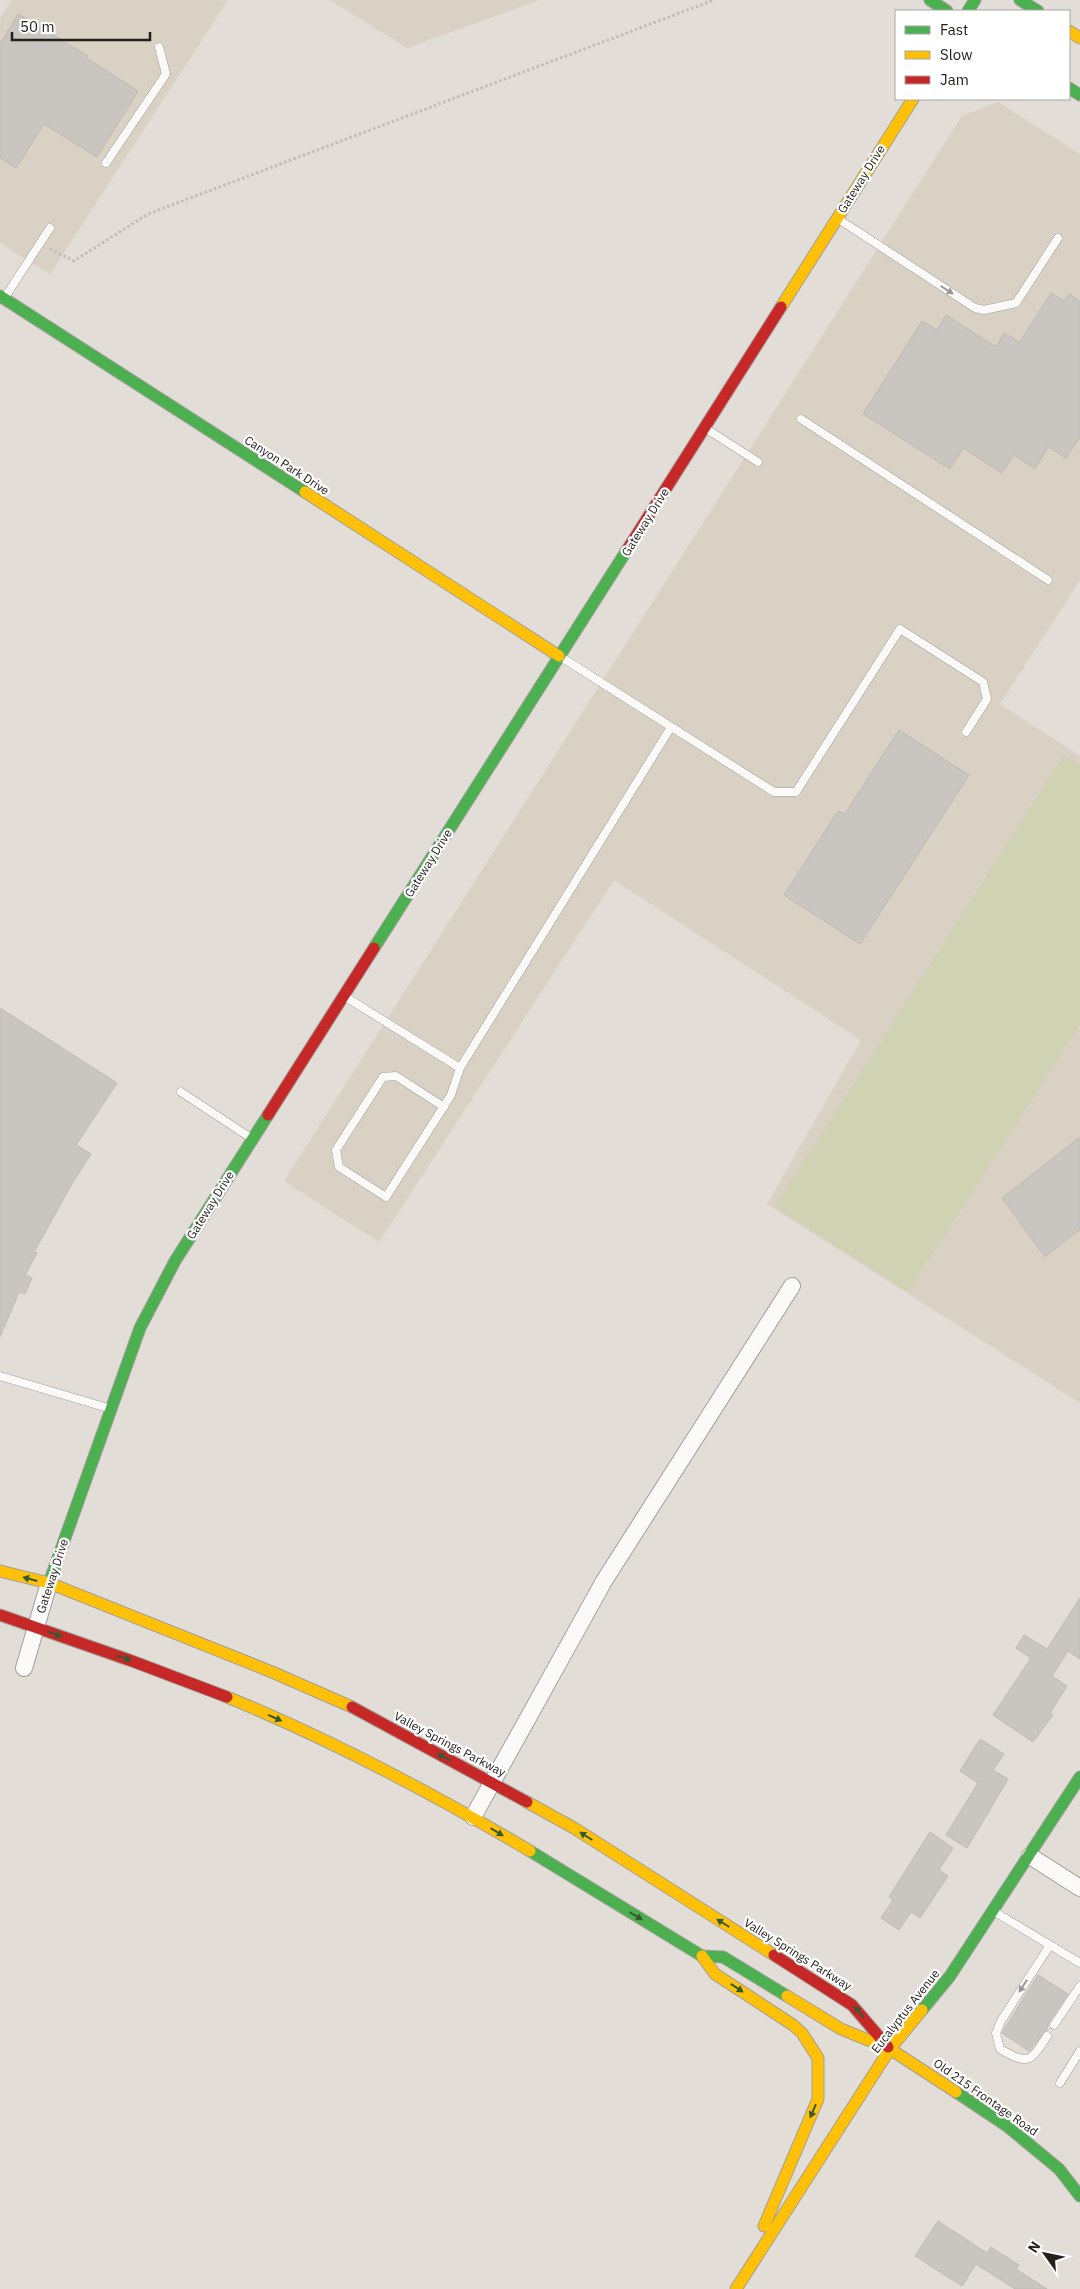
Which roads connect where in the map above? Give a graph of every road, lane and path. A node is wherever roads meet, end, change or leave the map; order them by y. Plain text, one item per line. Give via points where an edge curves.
1 (714, 0) edge
2 (930, 0) edge
3 (1020, 0) edge
4 (945, 10) edge
5 (1036, 10) edge
6 (159, 47) dead end
7 (912, 100) edge
8 (106, 163) dead end
9 (837, 218) junction
10 (50, 228) dead end
11 (1058, 238) dead end
12 (40, 244) junction
13 (2, 298) edge
14 (801, 419) dead end
15 (704, 428) junction
16 (758, 462) dead end
17 (1048, 580) dead end
18 (559, 656) junction
19 (671, 727) junction
20 (966, 732) dead end
21 (344, 996) junction
22 (460, 1068) junction
23 (181, 1092) dead end
24 (444, 1107) junction
25 (252, 1139) junction
26 (792, 1286) dead end
27 (0, 1376) edge
28 (110, 1408) junction
29 (0, 1570) edge
30 (49, 1584) junction
31 (0, 1615) edge
32 (36, 1627) junction
33 (24, 1668) dead end
34 (1080, 1777) edge
35 (492, 1782) junction
36 (473, 1817) junction
37 (1030, 1856) junction
38 (1080, 1888) edge
39 (993, 1911) junction
40 (1050, 1945) junction
41 (702, 1956) junction
42 (1080, 1963) edge
43 (1080, 1986) edge
44 (1054, 2025) dead end
45 (1048, 2036) dead end
46 (890, 2049) junction
47 (1080, 2051) edge
48 (1060, 2082) dead end
49 (1080, 2196) edge
50 (739, 2286) edge

1 - 12 path via 148,214 74,261
2 - 4 street
3 - 5 street
6 - 8 lane via 166,74
7 - 9 street, Gateway Drive
9 -> 11 lane via 975,308 984,310 1016,303
9 - 15 street, Gateway Drive
10 - 12 lane
12 - 13 lane
13 - 18 street, Canyon Park Drive
14 - 17 lane
15 - 16 lane
15 - 18 street, Gateway Drive
18 - 19 lane
18 - 21 street, Gateway Drive
19 - 20 lane via 774,792 796,792 900,629 983,682 987,699
19 - 22 lane
21 - 22 lane
21 - 25 street, Gateway Drive
22 - 24 lane
23 - 25 lane
24 - 24 lane via 386,1197 339,1167 336,1150 383,1077 396,1076
25 - 28 street, Gateway Drive via 175,1261 140,1328
26 - 35 street via 604,1581
27 - 28 lane
28 - 30 street, Gateway Drive
30 -> 29 street, Valley Springs Parkway
30 - 32 street, Gateway Drive
35 -> 30 street, Valley Springs Parkway via 331,1698
31 - 32 street
32 - 33 street, Gateway Drive
32 -> 36 street via 256,1709 346,1750
34 - 37 street, Eucalyptus Avenue
35 - 36 street
46 -> 35 street, Valley Springs Parkway via 852,2005 574,1828
36 -> 41 street
37 - 38 street
37 - 39 street, Eucalyptus Avenue
39 - 40 lane
39 - 46 street, Eucalyptus Avenue via 950,1976
40 - 42 lane
40 -> 45 lane via 996,2033 1000,2048 1018,2059 1036,2055
41 - 46 street via 723,1957 841,2029
41 -> 50 street via 715,1974 802,2033 818,2058 820,2070 818,2099
43 - 44 lane
46 - 49 street, Old 215 Frontage Road via 1007,2126 1059,2169
46 - 50 street, Eucalyptus Avenue
47 - 48 lane

